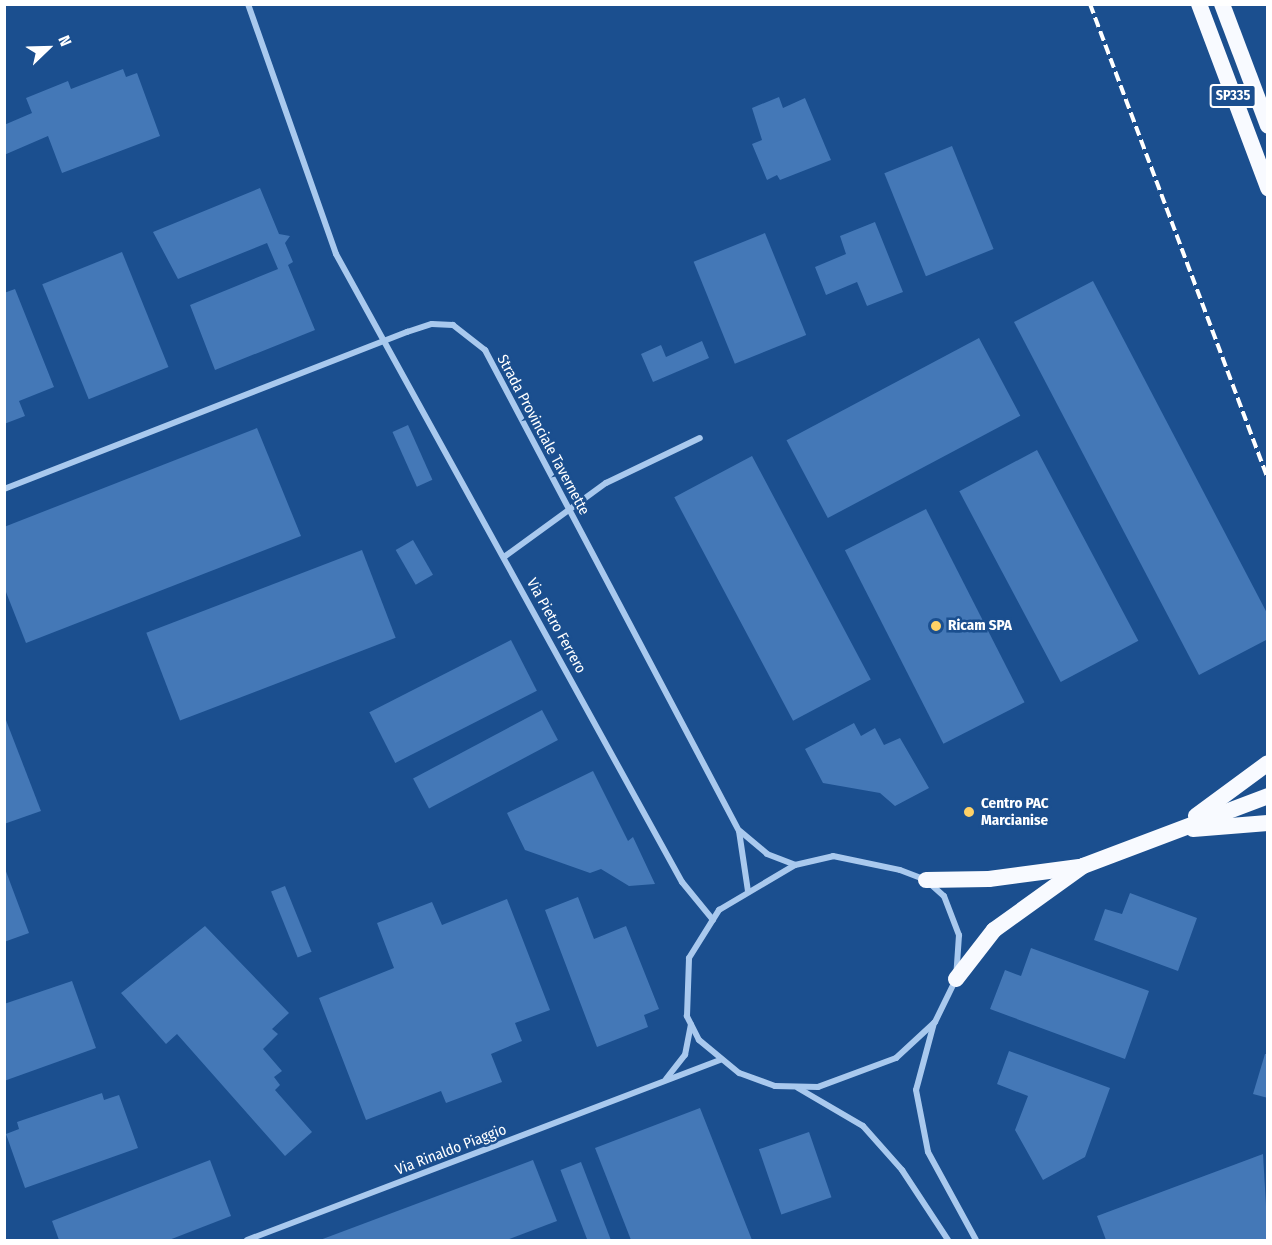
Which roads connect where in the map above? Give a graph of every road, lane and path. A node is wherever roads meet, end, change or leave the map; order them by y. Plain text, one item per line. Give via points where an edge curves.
1 (248, 4) edge
2 (1199, 4) edge
3 (1222, 4) edge
4 (1268, 126) edge
5 (1268, 188) edge
6 (384, 341) junction
7 (700, 438) dead end
8 (4, 489) edge
9 (570, 511) junction
10 (504, 557) junction
11 (1268, 763) edge
12 (1268, 796) edge
13 (1268, 823) edge
14 (1174, 830) junction
15 (739, 831) junction
16 (795, 866) junction
17 (1083, 866) junction
18 (926, 880) junction
19 (748, 891) junction
20 (713, 920) junction
21 (956, 979) junction
22 (935, 1022) junction
23 (691, 1024) junction
24 (720, 1060) junction
25 (663, 1082) junction
26 (798, 1087) junction
27 (247, 1240) edge
28 (948, 1240) edge
29 (976, 1240) edge

1 - 6 street, Via Pietro Ferrero via 336,254
2 - 5 highway, SP335
3 - 4 highway, SP335
6 - 8 street, Strada Provinciale Tavernette
6 - 9 street, Strada Provinciale Tavernette via 432,324 453,326 472,338 485,350
6 - 10 street, Via Pietro Ferrero
7 - 9 street via 606,483
9 - 10 street
9 - 15 street, Strada Provinciale Tavernette
10 - 20 street, Via Pietro Ferrero via 681,882
11 - 14 highway
12 - 14 highway
13 - 14 highway
14 - 17 highway
15 - 16 street, Strada Provinciale Tavernette via 766,854
15 - 19 street, Strada Provinciale Tavernette
16 - 18 street via 833,856 870,860
16 - 19 street
17 - 18 highway via 989,879
17 - 21 highway via 993,930
18 - 21 street via 944,896 959,935
19 - 20 street
20 - 23 street via 689,958 685,987
21 - 22 street
22 - 26 street via 896,1058 818,1087
22 - 29 street via 916,1090 928,1152
23 - 24 street
23 - 25 street via 685,1055
24 - 25 street, Via Rinaldo Piaggio
24 - 26 street via 775,1086
25 - 27 street, Via Rinaldo Piaggio
26 - 28 street via 863,1126 902,1170

